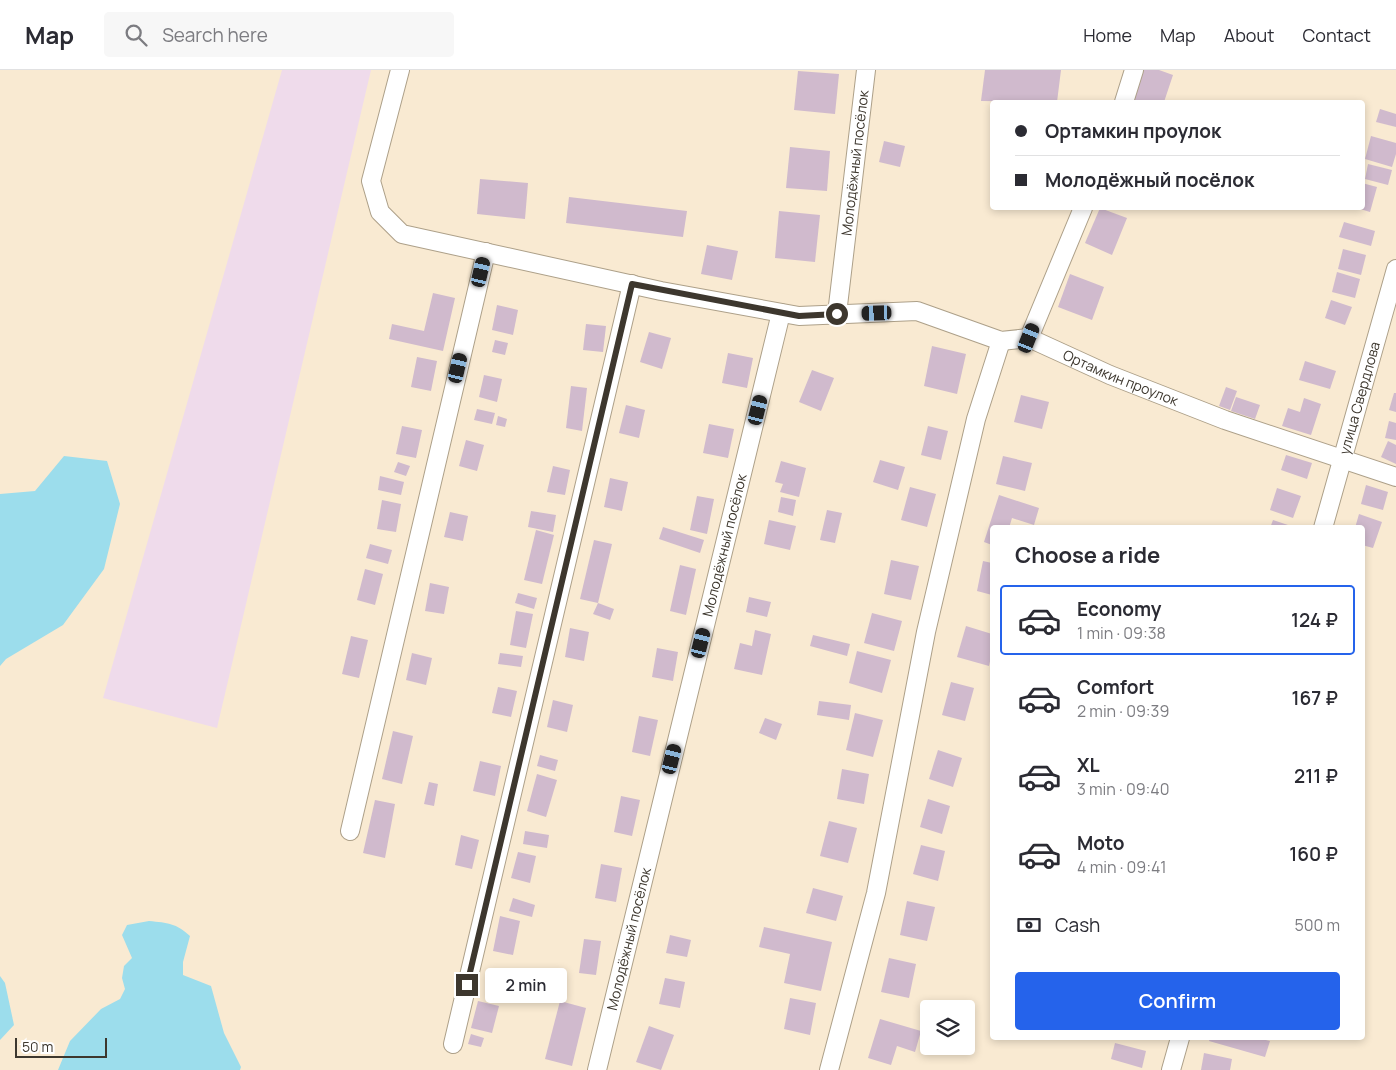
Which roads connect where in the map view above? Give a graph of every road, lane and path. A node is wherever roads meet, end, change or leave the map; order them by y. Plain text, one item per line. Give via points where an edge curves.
1 (400, 70) edge
2 (866, 70) edge
3 (1134, 70) edge
4 (1125, 100) edge
5 (1082, 210) edge
6 (486, 252) junction
7 (1396, 269) edge
8 (632, 284) junction
9 (781, 313) junction
10 (837, 314) junction
11 (1029, 338) junction
12 (1001, 341) junction
13 (1342, 459) junction
14 (1396, 477) edge
15 (1324, 525) edge
16 (350, 831) dead end
17 (1179, 1040) edge
18 (453, 1044) dead end
19 (596, 1070) edge
20 (829, 1070) edge
21 (1171, 1070) edge

1 - 6 street via 371,182 380,212 402,234
2 - 10 street, Молодёжный посёлок
3 - 4 street
5 - 11 street
6 - 8 street
6 - 16 street
7 - 13 street, улица Свердлова
8 - 9 street
8 - 18 street
9 - 10 street via 799,316
9 - 19 street, Молодёжный посёлок
10 - 12 street via 917,312
11 - 12 street
11 - 13 street, Ортамкин проулок via 1110,375 1216,417
12 - 20 street via 976,419 926,632 876,893
13 - 14 street, Ортамкин проулок
13 - 15 street, улица Свердлова
17 - 21 street

